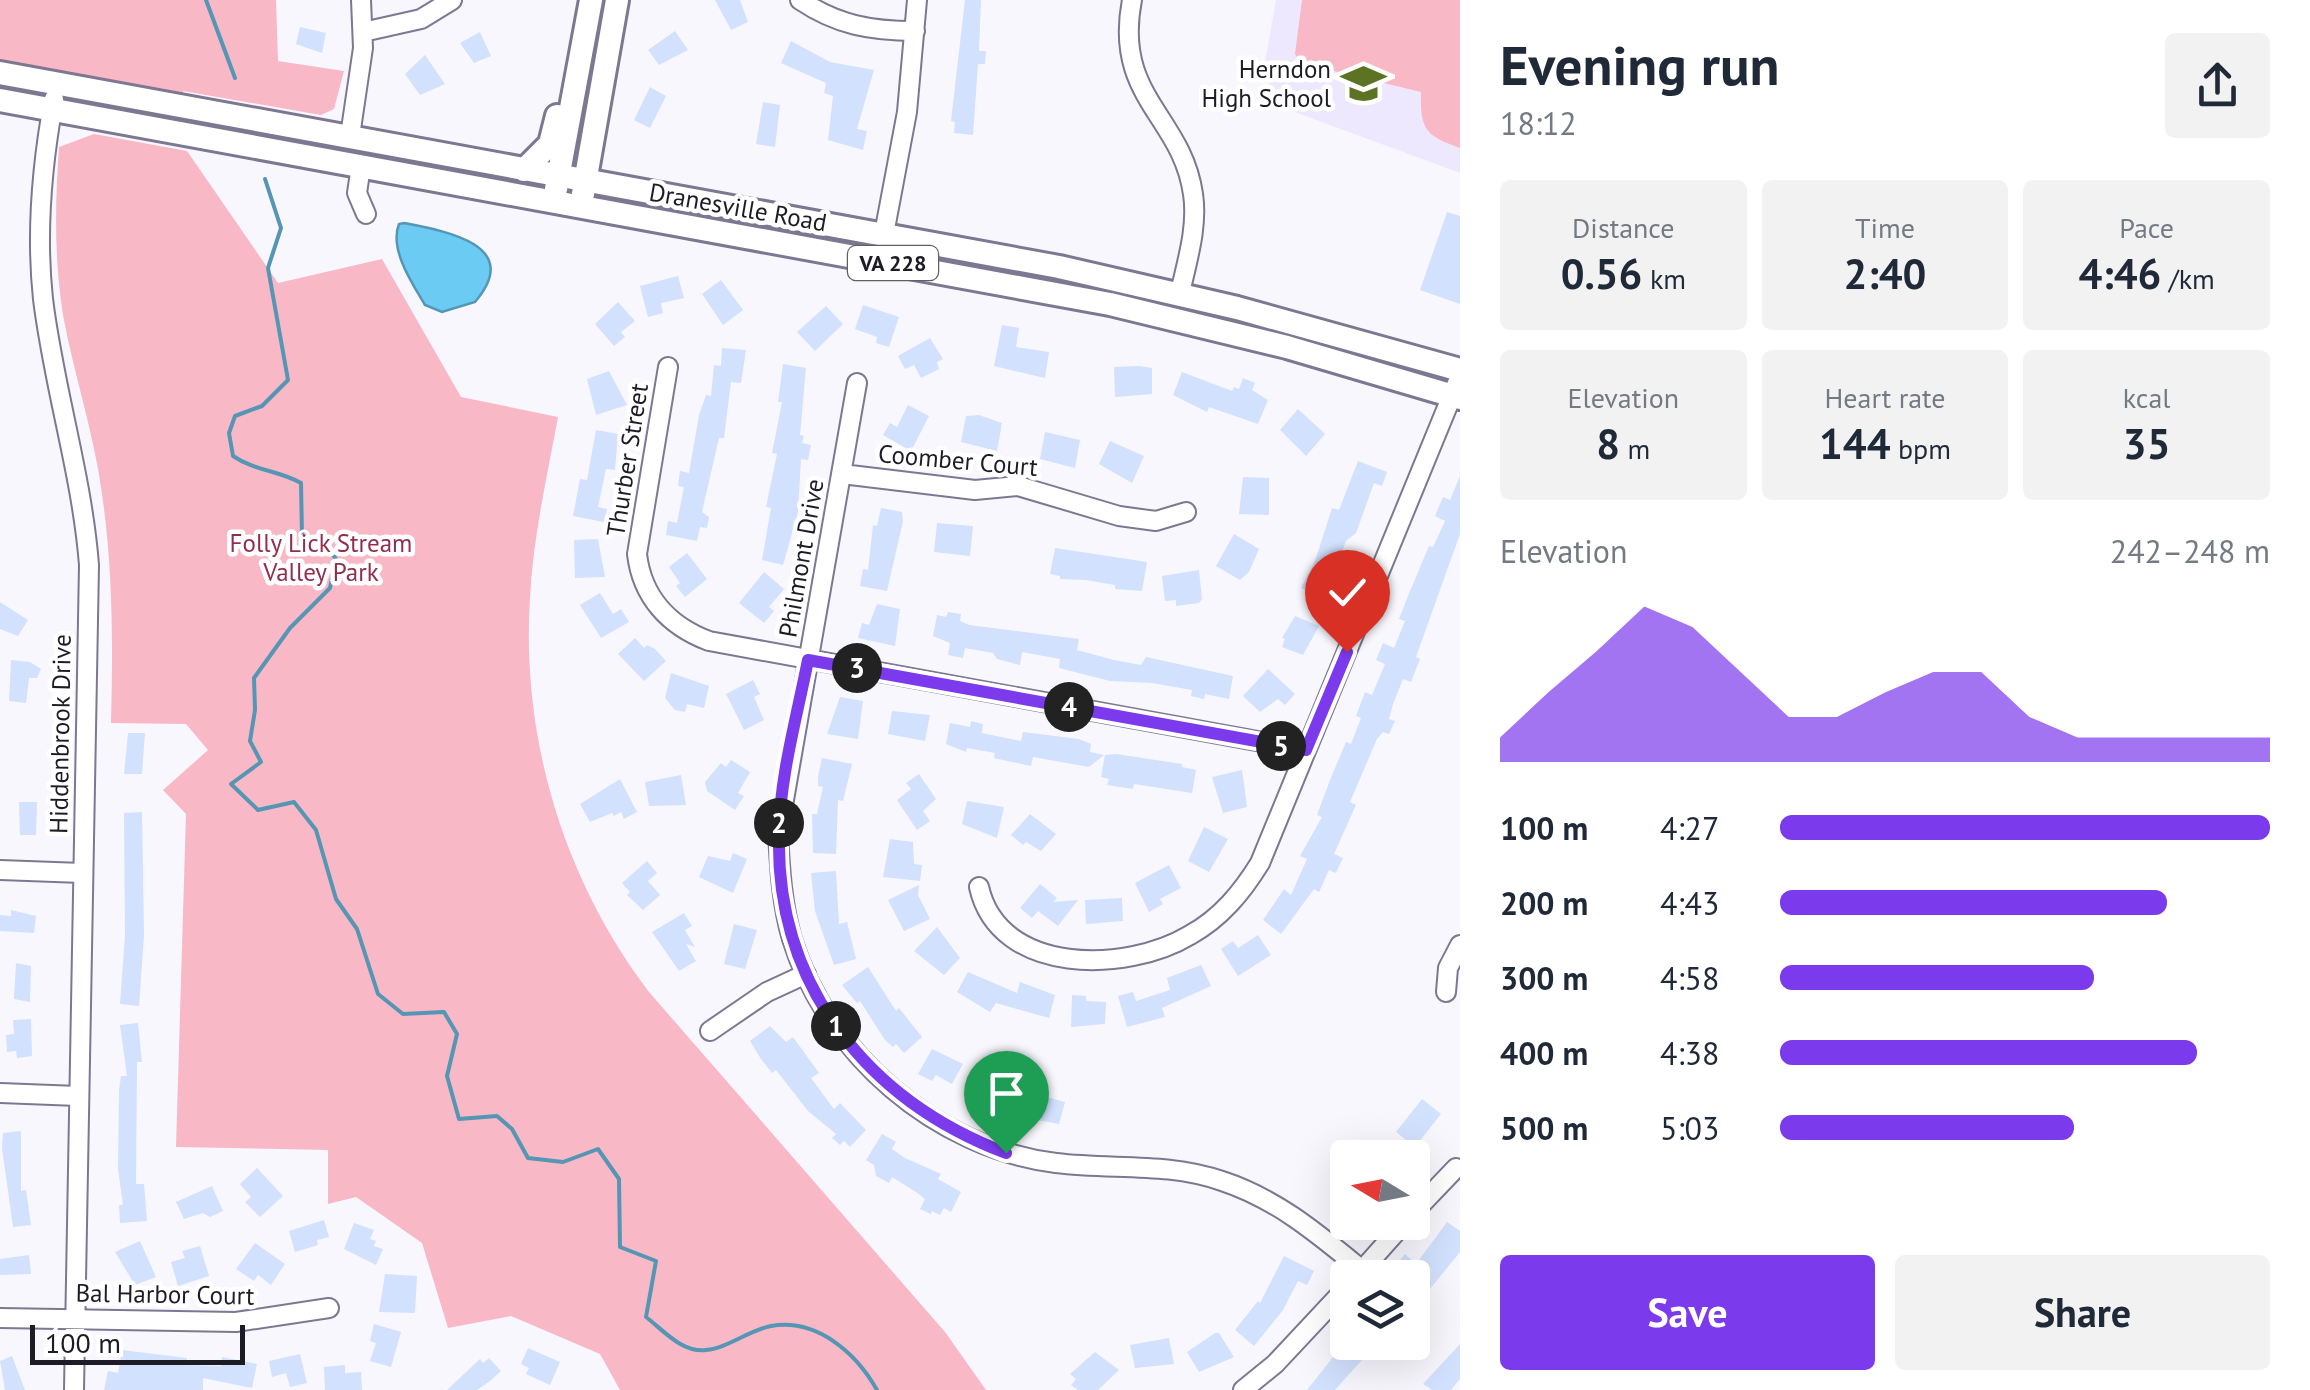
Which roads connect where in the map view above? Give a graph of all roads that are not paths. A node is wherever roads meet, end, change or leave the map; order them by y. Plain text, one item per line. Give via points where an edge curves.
1 (361, 0) edge
2 (452, 0) edge
3 (581, 0) edge
4 (591, 0) edge
5 (617, 0) edge
6 (800, 0) edge
7 (917, 0) edge
8 (1132, 0) edge
9 (915, 31) junction
10 (363, 32) junction
11 (0, 73) edge
12 (56, 84) junction
13 (0, 100) edge
14 (52, 109) junction
15 (350, 136) junction
16 (361, 166) junction
17 (524, 170) junction
18 (559, 176) junction
19 (585, 181) junction
20 (554, 202) junction
21 (580, 207) junction
22 (366, 214) dead end
23 (884, 234) junction
24 (1180, 293) junction
25 (668, 368) dead end
26 (857, 383) dead end
27 (1458, 385) edge
28 (842, 474) junction
29 (1186, 512) dead end
30 (808, 660) junction
31 (1306, 750) junction
32 (0, 870) edge
33 (82, 873) junction
34 (978, 888) dead end
35 (1460, 945) edge
36 (806, 974) junction
37 (1446, 992) dead end
38 (710, 1031) dead end
39 (0, 1093) edge
40 (78, 1096) junction
41 (1456, 1168) dead end
42 (1430, 1195) edge
43 (1389, 1240) edge
44 (1343, 1260) edge
45 (1371, 1260) edge
46 (1330, 1305) edge
47 (329, 1308) dead end
48 (0, 1318) edge
49 (75, 1318) junction
50 (74, 1390) edge
51 (1243, 1390) edge

1 - 10 street
2 - 10 street via 421,20
3 - 17 main road via 550,144
4 - 18 main road
5 - 19 main road
6 - 9 street via 846,24
7 - 9 street
8 - 24 street via 1128,30 1135,74 1178,147 1193,194 1195,218
9 - 23 street
10 - 15 street
11 - 12 main road, Dranesville Road / VA 228
12 - 14 street, Hiddenbrook Drive
12 - 15 main road, Dranesville Road / VA 228
13 - 14 main road, Dranesville Road / VA 228
14 - 16 main road, Dranesville Road / VA 228
14 - 33 street, Hiddenbrook Drive via 41,207 43,297 80,478 89,565
15 - 17 main road, Dranesville Road / VA 228
16 - 20 main road, Dranesville Road / VA 228
16 - 22 street via 357,193
17 - 18 main road, Dranesville Road / VA 228
18 - 19 main road, Dranesville Road / VA 228
18 - 20 main road
19 - 21 main road
19 - 23 main road, Dranesville Road / VA 228
20 - 21 main road, Dranesville Road / VA 228
21 - 27 main road, Dranesville Road / VA 228 via 1110,304
23 - 24 main road, Dranesville Road / VA 228
24 - 27 main road, Dranesville Road / VA 228
25 - 30 street, Thurber Street via 638,536 644,584 666,615 691,634
26 - 28 street, Philmont Drive
27 - 31 street
28 - 29 street, Coomber Court via 974,490 1018,486 1156,521
28 - 30 street, Philmont Drive
30 - 31 street, Thurber Street
30 - 36 street, Philmont Drive via 778,834 784,904
31 - 34 street via 1246,884 1210,923 1165,948 1100,960 1034,949 999,930
32 - 33 street
33 - 40 street, Hiddenbrook Drive
35 - 37 street
36 - 38 street
36 - 44 street, Philmont Drive via 832,1022 872,1070 957,1132 1006,1153 1055,1163 1164,1167 1224,1181 1286,1210
39 - 40 street
40 - 49 street, Hiddenbrook Drive
41 - 42 street
43 - 45 street
46 - 51 street
47 - 49 street, Bal Harbor Court via 236,1322
48 - 49 street, Bal Harbor Court
49 - 50 street, Hiddenbrook Drive

